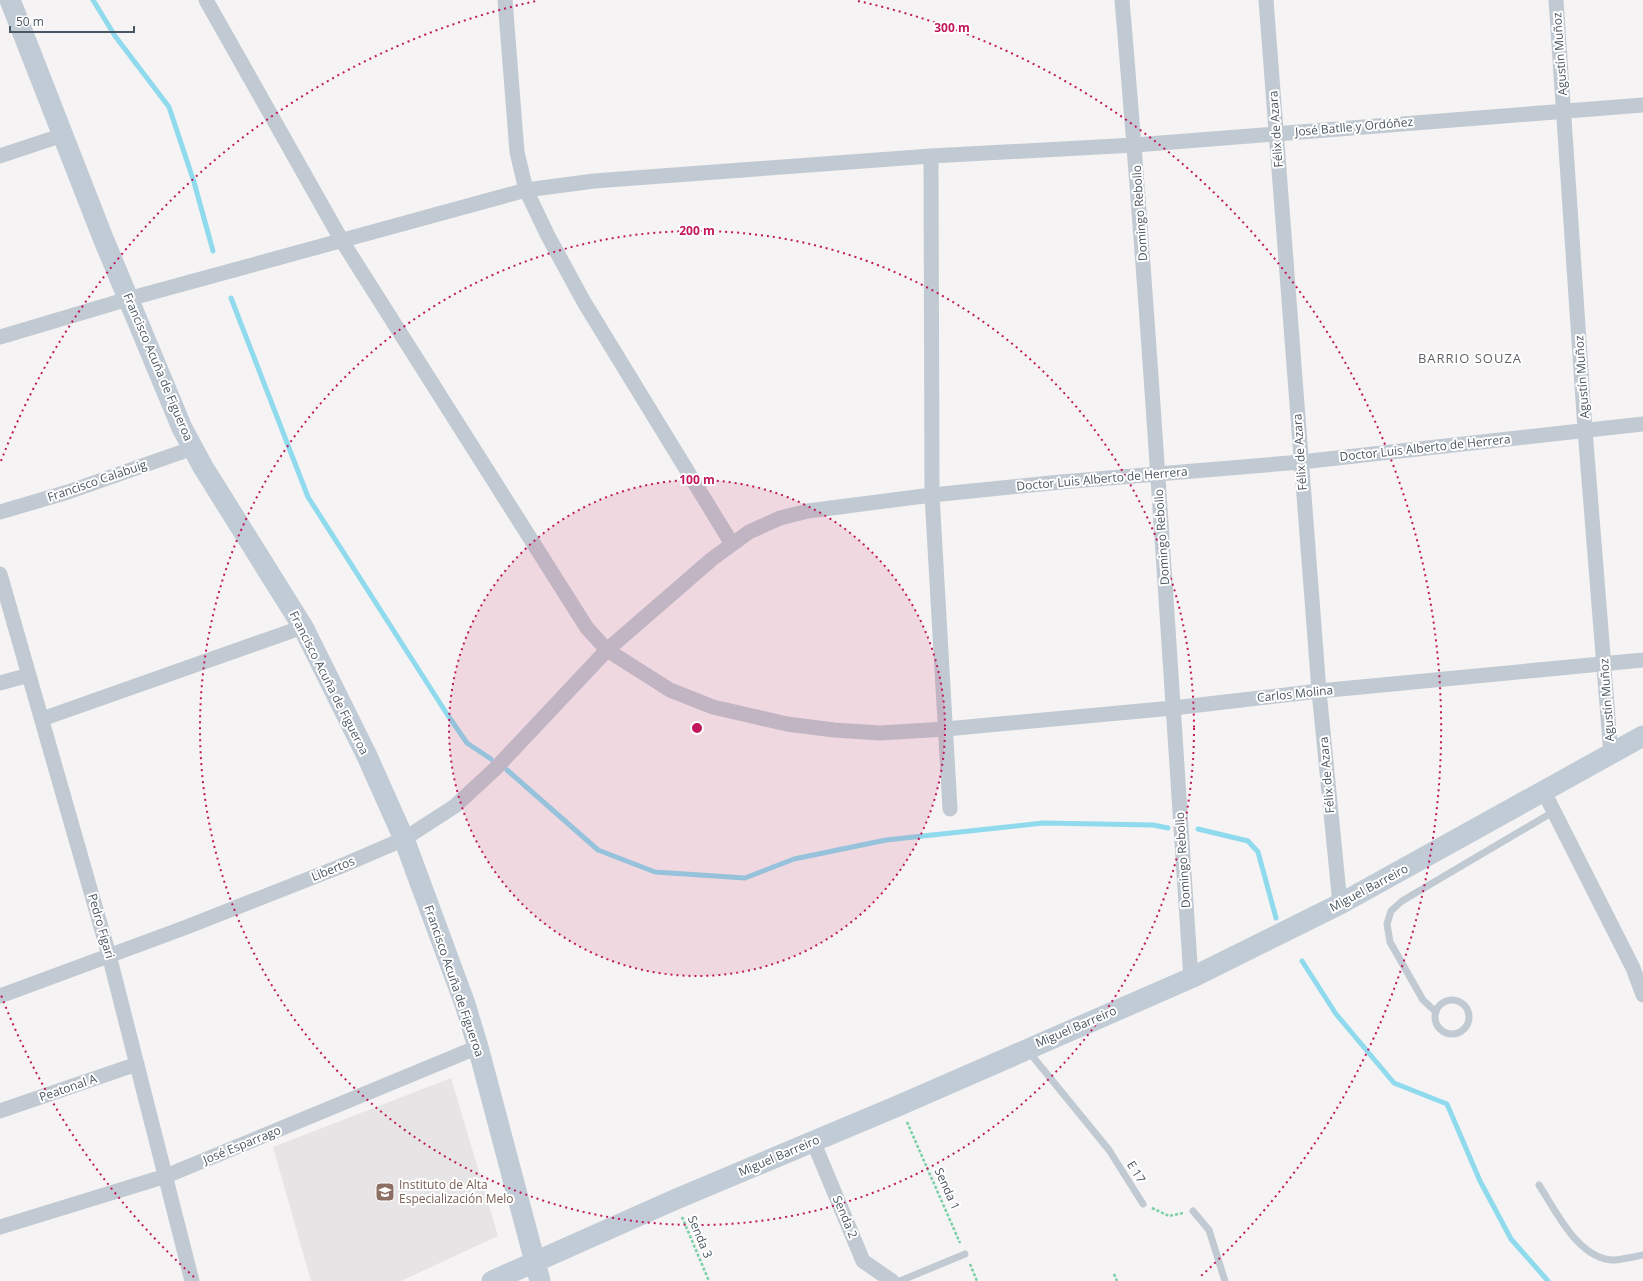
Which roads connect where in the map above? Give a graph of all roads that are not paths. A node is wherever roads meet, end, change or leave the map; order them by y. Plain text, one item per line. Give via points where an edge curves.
1 (10, 0) edge
2 (206, 0) edge
3 (505, 0) edge
4 (1122, 0) edge
5 (1266, 0) edge
6 (1556, 0) edge
7 (1643, 105) edge
8 (1564, 110) junction
9 (1276, 134) junction
10 (63, 135) junction
11 (1135, 145) junction
12 (0, 156) edge
13 (931, 156) junction
14 (526, 190) junction
15 (342, 240) junction
16 (128, 299) junction
17 (0, 338) edge
18 (1643, 424) edge
19 (1585, 430) junction
20 (193, 448) junction
21 (1301, 462) junction
22 (1158, 474) junction
23 (932, 495) junction
24 (0, 512) edge
25 (732, 544) junction
26 (0, 574) edge
27 (303, 627) junction
28 (607, 650) junction
29 (1643, 660) edge
30 (1605, 664) junction
31 (29, 674) junction
32 (0, 683) edge
33 (1319, 691) junction
34 (1173, 708) junction
35 (42, 719) junction
36 (946, 729) junction
37 (1643, 736) edge
38 (1611, 755) junction
39 (1544, 792) junction
40 (950, 809) dead end
41 (1554, 812) junction
42 (404, 839) junction
43 (1340, 904) junction
44 (109, 955) junction
45 (1191, 978) junction
46 (1643, 995) edge
47 (0, 996) edge
48 (1436, 1012) junction
49 (478, 1047) junction
50 (1026, 1048) junction
51 (137, 1064) junction
52 (0, 1111) edge
53 (812, 1141) junction
54 (166, 1176) junction
55 (1539, 1185) dead end
56 (1143, 1204) road end
57 (1193, 1211) road end
58 (0, 1228) edge
59 (965, 1254) road end
60 (1643, 1255) edge
61 (537, 1272) edge
62 (192, 1281) edge
63 (492, 1281) edge
64 (892, 1281) edge
65 (900, 1281) edge
66 (1226, 1281) edge

1 - 10 street, Francisco Acuña de Figueroa
2 - 15 street, Carlos Molina
3 - 14 street via 517,152
4 - 11 street, Domingo Rebollo
5 - 9 street, Félix de Azara
6 - 8 street, Agustín Muñoz
7 - 8 street, José Batlle y Ordóñez
8 - 9 street, José Batlle y Ordóñez
8 - 19 street, Agustín Muñoz
9 - 11 street, José Batlle y Ordóñez
9 - 21 street, Félix de Azara
10 - 12 street
10 - 16 street, Francisco Acuña de Figueroa
11 - 13 street, José Batlle y Ordóñez
11 - 22 street, Domingo Rebollo
13 - 14 street, José Batlle y Ordóñez via 594,181
13 - 23 street
14 - 15 street, José Batlle y Ordóñez
14 - 25 street via 584,302
15 - 16 street, José Batlle y Ordóñez
15 - 28 street, Carlos Molina via 587,628
16 - 17 street, José Batlle y Ordóñez
16 - 20 street, Francisco Acuña de Figueroa via 182,428
18 - 19 street, Doctor Luis Alberto de Herrera
19 - 21 street, Doctor Luis Alberto de Herrera
19 - 30 street, Agustín Muñoz
20 - 24 street, Francisco Calabuig via 68,492
20 - 27 street, Francisco Acuña de Figueroa
21 - 22 street, Doctor Luis Alberto de Herrera
21 - 33 street, Félix de Azara
22 - 23 street, Doctor Luis Alberto de Herrera
22 - 34 street, Domingo Rebollo
23 - 25 street, Doctor Luis Alberto de Herrera via 808,510 749,532
23 - 36 street
25 - 28 street, Doctor Luis Alberto de Herrera
26 - 31 street, Pedro Figari
27 - 35 street
27 - 42 street, Francisco Acuña de Figueroa via 367,756
28 - 36 street, Carlos Molina via 670,690 713,707 787,724 834,730 880,733
28 - 42 street, Libertos via 495,768 455,806
29 - 30 street, Carlos Molina
30 - 33 street, Carlos Molina
30 - 38 street, Agustín Muñoz
31 - 32 street
31 - 35 street, Pedro Figari
33 - 34 street, Carlos Molina
33 - 43 street, Félix de Azara
34 - 36 street, Carlos Molina
34 - 45 street, Domingo Rebollo
35 - 44 street, Pedro Figari
36 - 40 street
37 - 38 street, Miguel Barreiro
38 - 39 street, Miguel Barreiro
39 - 41 street
39 - 43 street, Miguel Barreiro
41 - 46 street via 1633,968
41 - 48 lane via 1402,901 1391,911 1387,924 1390,942 1423,1000
42 - 44 street, Libertos via 317,876
42 - 49 street, Francisco Acuña de Figueroa via 465,1004
43 - 45 street, Miguel Barreiro
44 - 47 street, Libertos
44 - 51 street, Pedro Figari
45 - 50 street, Miguel Barreiro
48 - 48 lane via 1438,1027 1446,1033 1462,1031 1468,1022 1468,1010 1454,1000 1443,1003
49 - 54 street, José Esparrago
49 - 61 street, Francisco Acuña de Figueroa
50 - 53 street, Miguel Barreiro via 900,1105
50 - 56 lane, E 17 via 1109,1150
51 - 52 street, Peatonal A
51 - 54 street, Pedro Figari
53 - 61 street, Miguel Barreiro via 674,1200
53 - 64 street, Senda 2 via 863,1261
54 - 58 street, José Esparrago
54 - 62 street, Pedro Figari
55 - 60 lane via 1583,1248 1600,1257 1614,1260
57 - 66 lane via 1209,1230
59 - 65 lane
61 - 63 street, Miguel Barreiro

